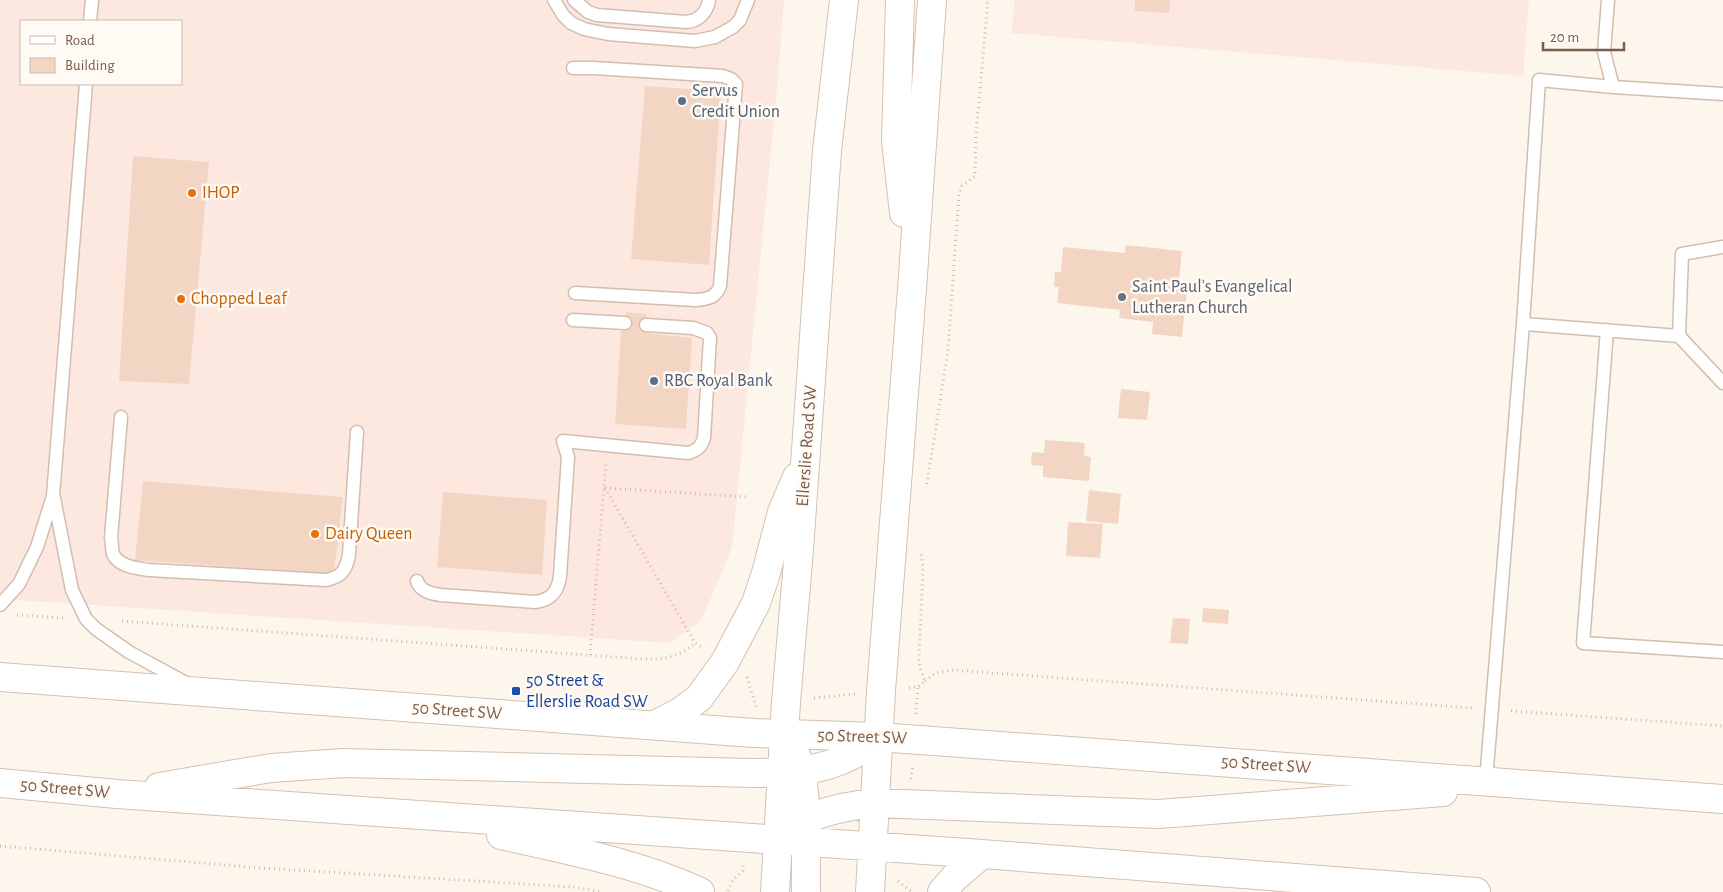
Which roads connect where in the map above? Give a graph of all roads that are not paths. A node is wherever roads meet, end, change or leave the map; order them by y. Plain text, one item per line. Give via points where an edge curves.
1 (92, 0) edge
2 (554, 0) edge
3 (574, 0) edge
4 (709, 0) edge
5 (748, 0) edge
6 (844, 0) edge
7 (900, 0) edge
8 (932, 0) edge
9 (1608, 0) edge
10 (90, 20) edge
11 (573, 68) dead end
12 (86, 85) edge
13 (1613, 87) junction
14 (1723, 94) edge
15 (1723, 247) edge
16 (912, 289) junction
17 (575, 293) dead end
18 (573, 320) dead end
19 (625, 323) dead end
20 (1524, 324) junction
21 (646, 325) dead end
22 (1607, 330) junction
23 (1679, 336) junction
24 (1723, 383) edge
25 (120, 417) dead end
26 (357, 432) dead end
27 (806, 455) junction
28 (53, 496) junction
29 (417, 581) dead end
30 (0, 605) edge
31 (1723, 652) edge
32 (0, 677) edge
33 (200, 692) junction
34 (654, 725) junction
35 (784, 735) junction
36 (879, 737) junction
37 (791, 772) junction
38 (1486, 781) junction
39 (0, 783) edge
40 (1537, 786) junction
41 (117, 794) junction
42 (1723, 799) edge
43 (876, 803) junction
44 (422, 816) junction
45 (805, 831) junction
46 (777, 841) junction
47 (873, 847) junction
48 (982, 854) junction
49 (700, 892) edge
50 (774, 892) edge
51 (806, 892) edge
52 (870, 892) edge
53 (942, 892) edge
54 (1476, 892) edge

1 - 10 lane
2 - 5 lane via 562,15 584,29 695,41 715,37 733,27 740,20
3 - 4 lane via 597,15 686,22 701,17
6 - 27 main road, Ellerslie Road SW via 827,151
7 - 16 main road via 896,142
8 - 16 main road
9 - 13 lane via 1604,52
11 - 17 lane via 723,76 736,84 717,293 708,299 696,300
12 - 28 lane
13 - 14 lane
13 - 20 lane via 1539,80
15 - 23 lane via 1682,254
16 - 36 main road
18 - 19 lane
20 - 22 lane
20 - 38 lane
21 - 29 lane via 693,328 702,330 710,338 702,446 688,453 563,441 568,457 560,576 557,591 542,601 441,595 426,591
22 - 23 lane
22 - 31 lane via 1583,643
23 - 24 lane
25 - 26 lane via 111,538 114,555 131,567 158,570 326,580 343,574 349,556
27 - 34 main road via 782,512 756,603 733,648 699,698
27 - 35 main road, Ellerslie Road SW
28 - 30 lane via 37,546 19,584
28 - 33 lane via 72,590 86,619 129,652
32 - 33 main road, 50 Street SW
33 - 34 main road, 50 Street SW
34 - 35 main road, 50 Street SW
35 - 36 main road, 50 Street SW
35 - 37 main road via 796,755
36 - 37 main road via 867,747 823,768
36 - 38 main road, 50 Street SW
36 - 43 main road
37 - 41 main road via 344,762 272,768
37 - 45 main road
37 - 46 main road
38 - 40 main road, 50 Street SW
39 - 41 main road, 50 Street SW
40 - 42 main road, 50 Street SW
40 - 43 main road via 1159,814
41 - 44 main road, 50 Street SW
43 - 45 main road via 852,805
43 - 47 main road
44 - 46 main road, 50 Street SW
44 - 49 main road via 618,862
45 - 46 main road, 50 Street SW
45 - 47 main road, 50 Street SW
45 - 51 main road
46 - 50 main road
47 - 48 main road, 50 Street SW
47 - 52 main road
48 - 53 main road
48 - 54 main road, 50 Street SW

